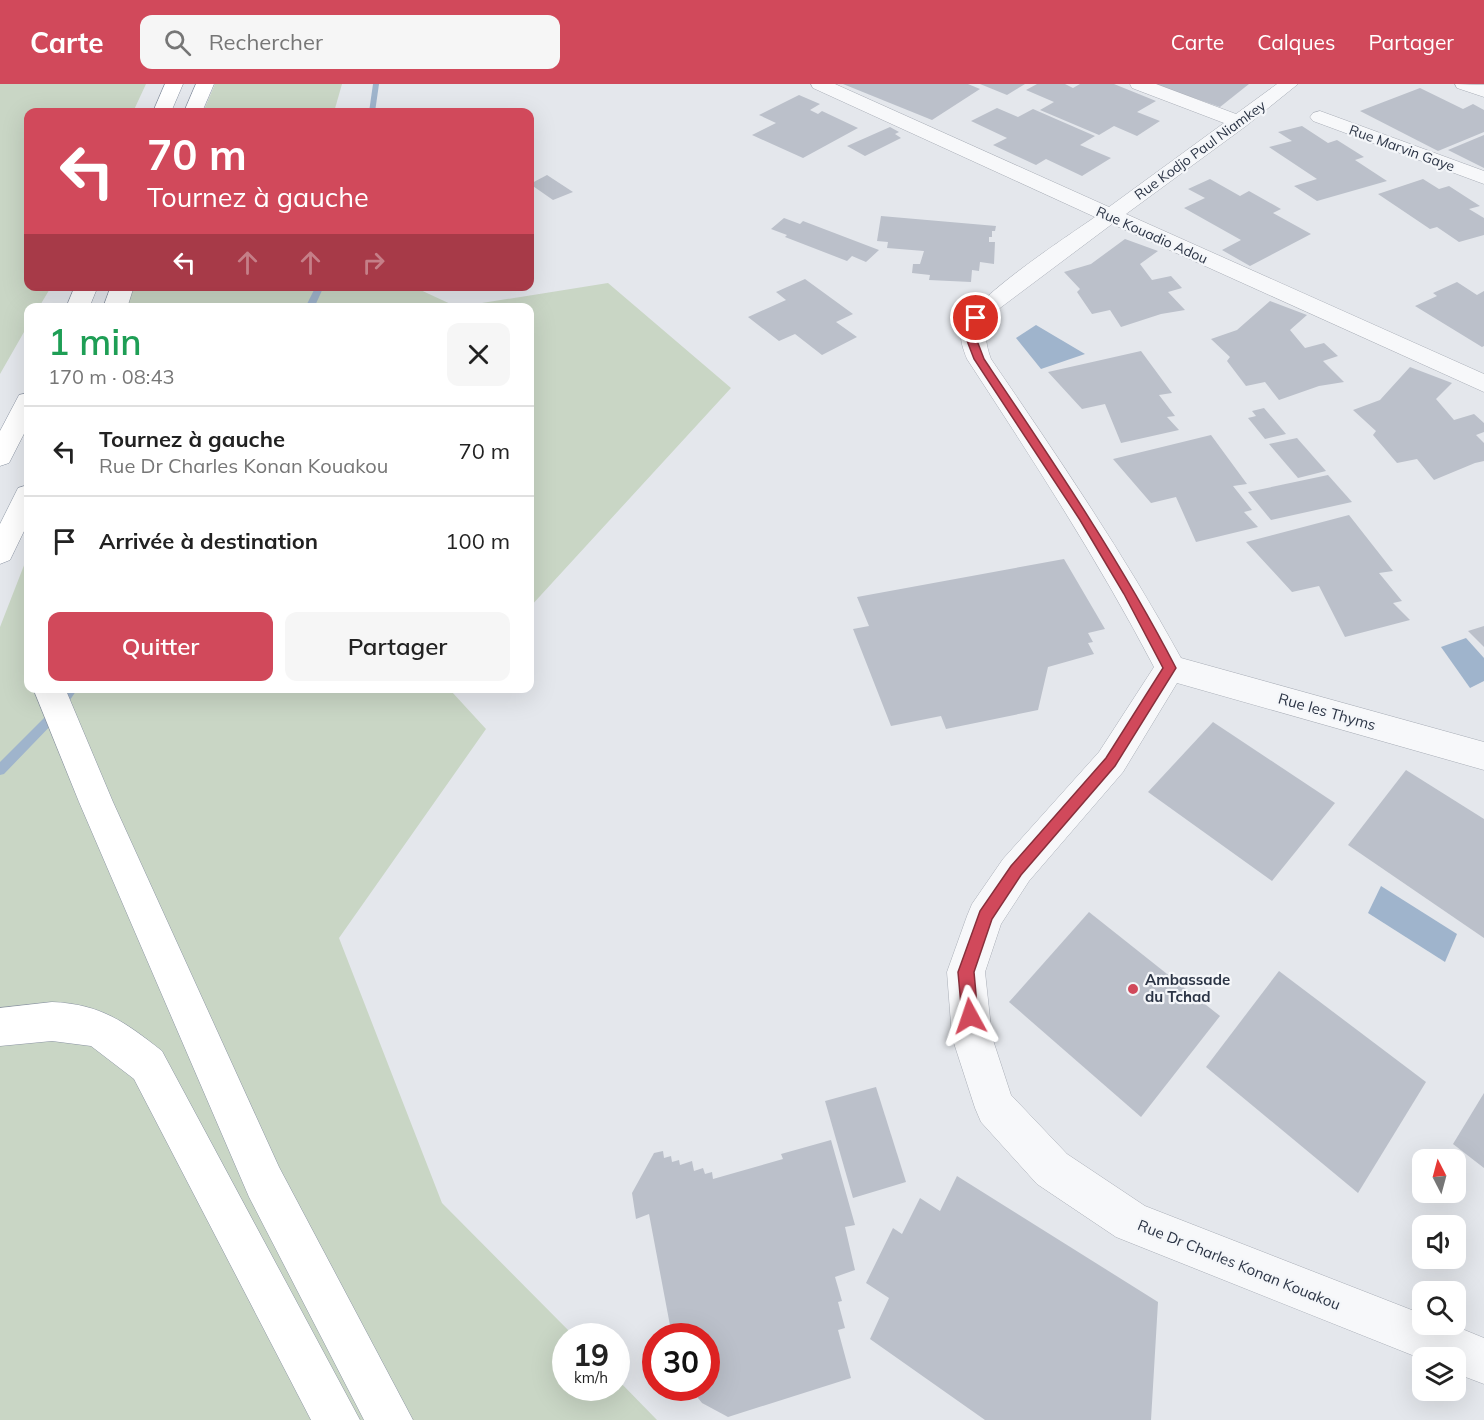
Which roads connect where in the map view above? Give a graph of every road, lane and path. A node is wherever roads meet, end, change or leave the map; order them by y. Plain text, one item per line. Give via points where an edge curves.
1 (174, 84) edge
2 (205, 84) edge
3 (820, 84) edge
4 (1139, 84) edge
5 (1289, 84) edge
6 (1464, 84) edge
7 (1484, 91) edge
8 (164, 108) edge
9 (196, 108) edge
10 (1320, 117) dead end
11 (1239, 122) junction
12 (1484, 178) edge
13 (1110, 216) junction
14 (1484, 384) edge
15 (24, 409) edge
16 (0, 457) edge
17 (24, 503) edge
18 (0, 554) edge
19 (1170, 668) junction
20 (51, 693) edge
21 (1484, 756) edge
22 (0, 1027) edge
23 (1484, 1361) edge
24 (336, 1420) edge
25 (388, 1420) edge

1 - 8 highway
2 - 9 highway
3 - 13 street, Rue Kouadio Adou
4 - 11 street
5 - 11 street, Rue Kodjo Paul Niamkey
6 - 7 street
10 - 12 street, Rue Marvin Gaye
11 - 13 street, Rue Kodjo Paul Niamkey
13 - 14 street, Rue Kouadio Adou
13 - 19 street via 992,303 976,318 971,338 979,359 1113,563
15 - 16 highway
17 - 18 highway
19 - 21 street, Rue les Thyms
19 - 23 street, Rue Dr Charles Konan Kouakou via 1111,762 1016,870 985,916 966,972 972,1037 995,1108 1052,1169 1131,1222
20 - 25 highway via 264,1182
22 - 24 highway via 62,1022 102,1030 148,1065

